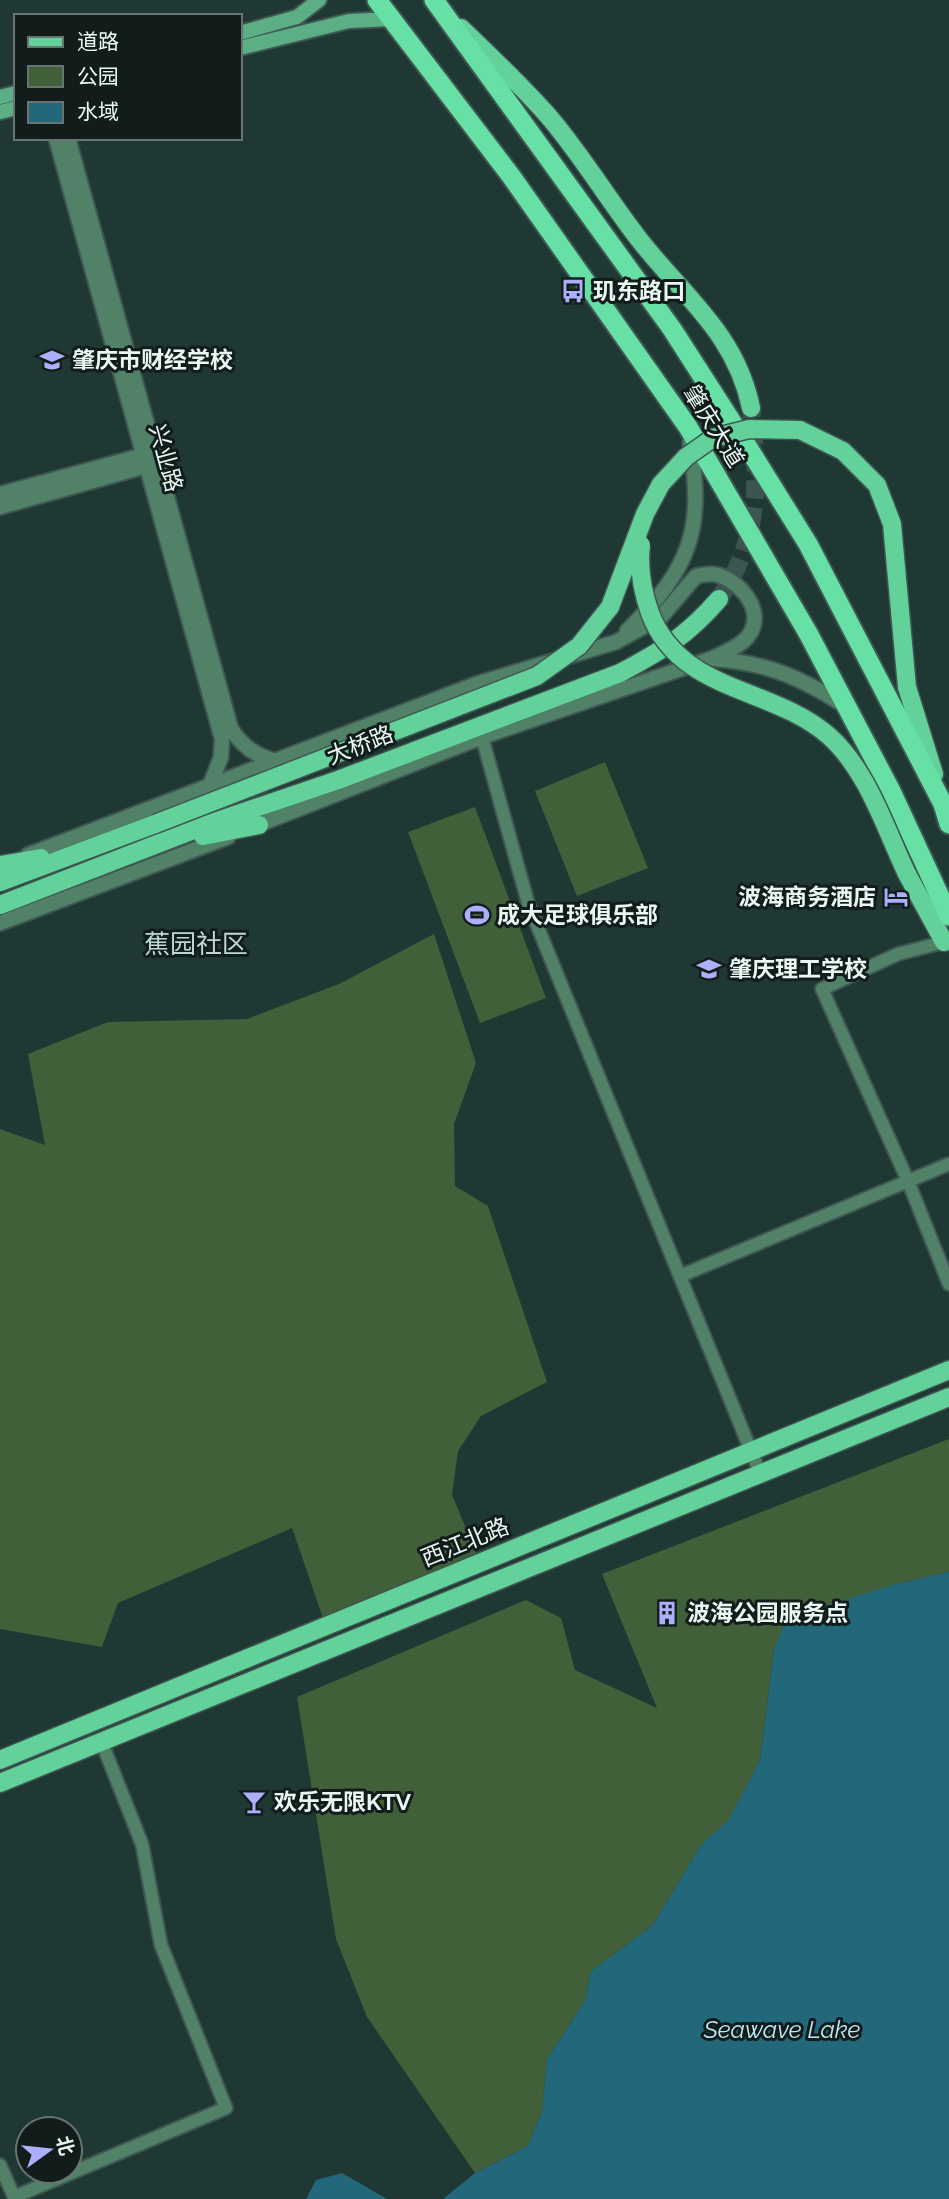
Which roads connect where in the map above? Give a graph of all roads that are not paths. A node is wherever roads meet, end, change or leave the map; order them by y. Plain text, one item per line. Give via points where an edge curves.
1 (319, 0) edge
2 (377, 0) edge
3 (436, 4) edge
4 (392, 19) junction
5 (242, 32) edge
6 (242, 47) edge
7 (57, 140) edge
8 (69, 140) edge
9 (751, 408) tunnel mouth
10 (688, 427) junction
11 (149, 460) junction
12 (0, 494) edge
13 (0, 507) edge
14 (645, 514) junction
15 (719, 599) tunnel mouth
16 (616, 642) junction
17 (713, 659) junction
18 (847, 708) junction
19 (482, 737) junction
20 (279, 762) junction
21 (209, 788) junction
22 (946, 809) edge
23 (949, 824) edge
24 (259, 825) junction
25 (917, 846) junction
26 (125, 857) junction
27 (0, 871) edge
28 (0, 905) edge
29 (949, 916) edge
30 (0, 923) edge
31 (947, 947) edge
32 (949, 1164) edge
33 (908, 1181) junction
34 (680, 1276) junction
35 (949, 1284) edge
36 (949, 1370) edge
37 (949, 1396) edge
38 (750, 1451) junction
39 (760, 1473) junction
40 (180, 1686) junction
41 (188, 1707) junction
42 (102, 1743) junction
43 (0, 1759) edge
44 (0, 1783) edge
45 (0, 2165) edge

1 - 5 main road via 298,18
2 - 4 highway, 肇庆大道
3 - 9 main road via 552,120 640,240 707,318 731,349
3 - 22 highway, 肇庆大道 via 657,307 744,441 808,544
4 - 6 main road via 324,26
4 - 10 highway, 肇庆大道 via 511,176
7 - 11 street, 兴业路
8 - 11 street, 兴业路
10 - 16 street via 698,488 694,530 662,596
10 - 18 highway, 肇庆大道 via 773,569
11 - 12 street
11 - 13 street
11 - 20 street, 兴业路 via 231,729 258,757
11 - 21 street, 兴业路 via 222,739 221,757
14 - 22 main road, bridge via 661,484 686,457 713,438 748,429 800,430 843,451 877,485 892,524 907,687
14 - 27 main road, bridge via 610,607 579,646 537,676 86,850
14 - 31 main road, bridge via 641,589 657,631 686,663 787,711 827,735 852,761
15 - 26 main road, 大桥路 via 692,629 664,650 620,673
16 - 17 street via 662,617 696,576 714,574 740,589 754,609 754,628 743,642
16 - 20 street via 479,683
17 - 18 street via 780,670
17 - 19 street
18 - 25 highway, 肇庆大道
19 - 24 street
19 - 34 street via 528,903
20 - 21 street
21 - 27 street
22 - 23 highway, 肇庆大道
24 - 26 main road
24 - 30 street
25 - 29 highway, 肇庆大道
25 - 31 street
26 - 28 main road, 大桥路
31 - 33 street via 898,954 822,989
32 - 33 street
33 - 34 street
33 - 35 street
34 - 38 street
36 - 38 main road, 西江北路
37 - 39 main road
38 - 39 street
38 - 40 main road, 西江北路
39 - 41 main road
40 - 41 main road
40 - 43 main road, 西江北路
41 - 42 main road
42 - 44 main road
42 - 45 street via 142,1844 161,1945 226,2108 14,2197

